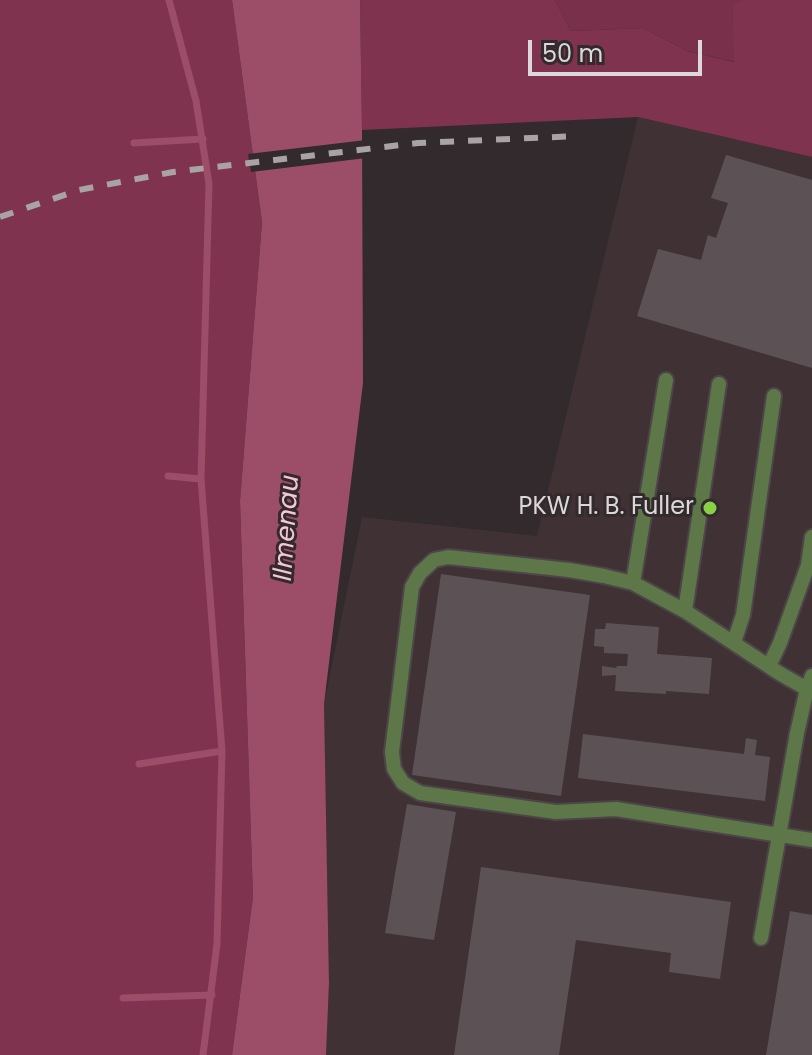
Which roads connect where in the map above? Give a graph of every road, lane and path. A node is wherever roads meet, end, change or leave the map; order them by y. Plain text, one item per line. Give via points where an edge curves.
1 (666, 380) dead end
2 (719, 384) dead end
3 (774, 396) dead end
4 (812, 537) edge
5 (633, 583) junction
6 (685, 611) junction
7 (734, 642) junction
8 (769, 666) junction
9 (810, 682) edge
10 (778, 834) junction
11 (812, 840) edge
12 (761, 938) dead end

1 - 5 lane
2 - 6 lane
3 - 7 lane via 743,615
4 - 8 lane via 808,565
5 - 6 lane
5 - 10 lane via 569,570 448,557 434,560 412,587 394,769 403,783 420,793 556,812 616,809
6 - 7 lane
7 - 8 lane
8 - 9 lane
9 - 10 lane
10 - 11 lane
10 - 12 lane

